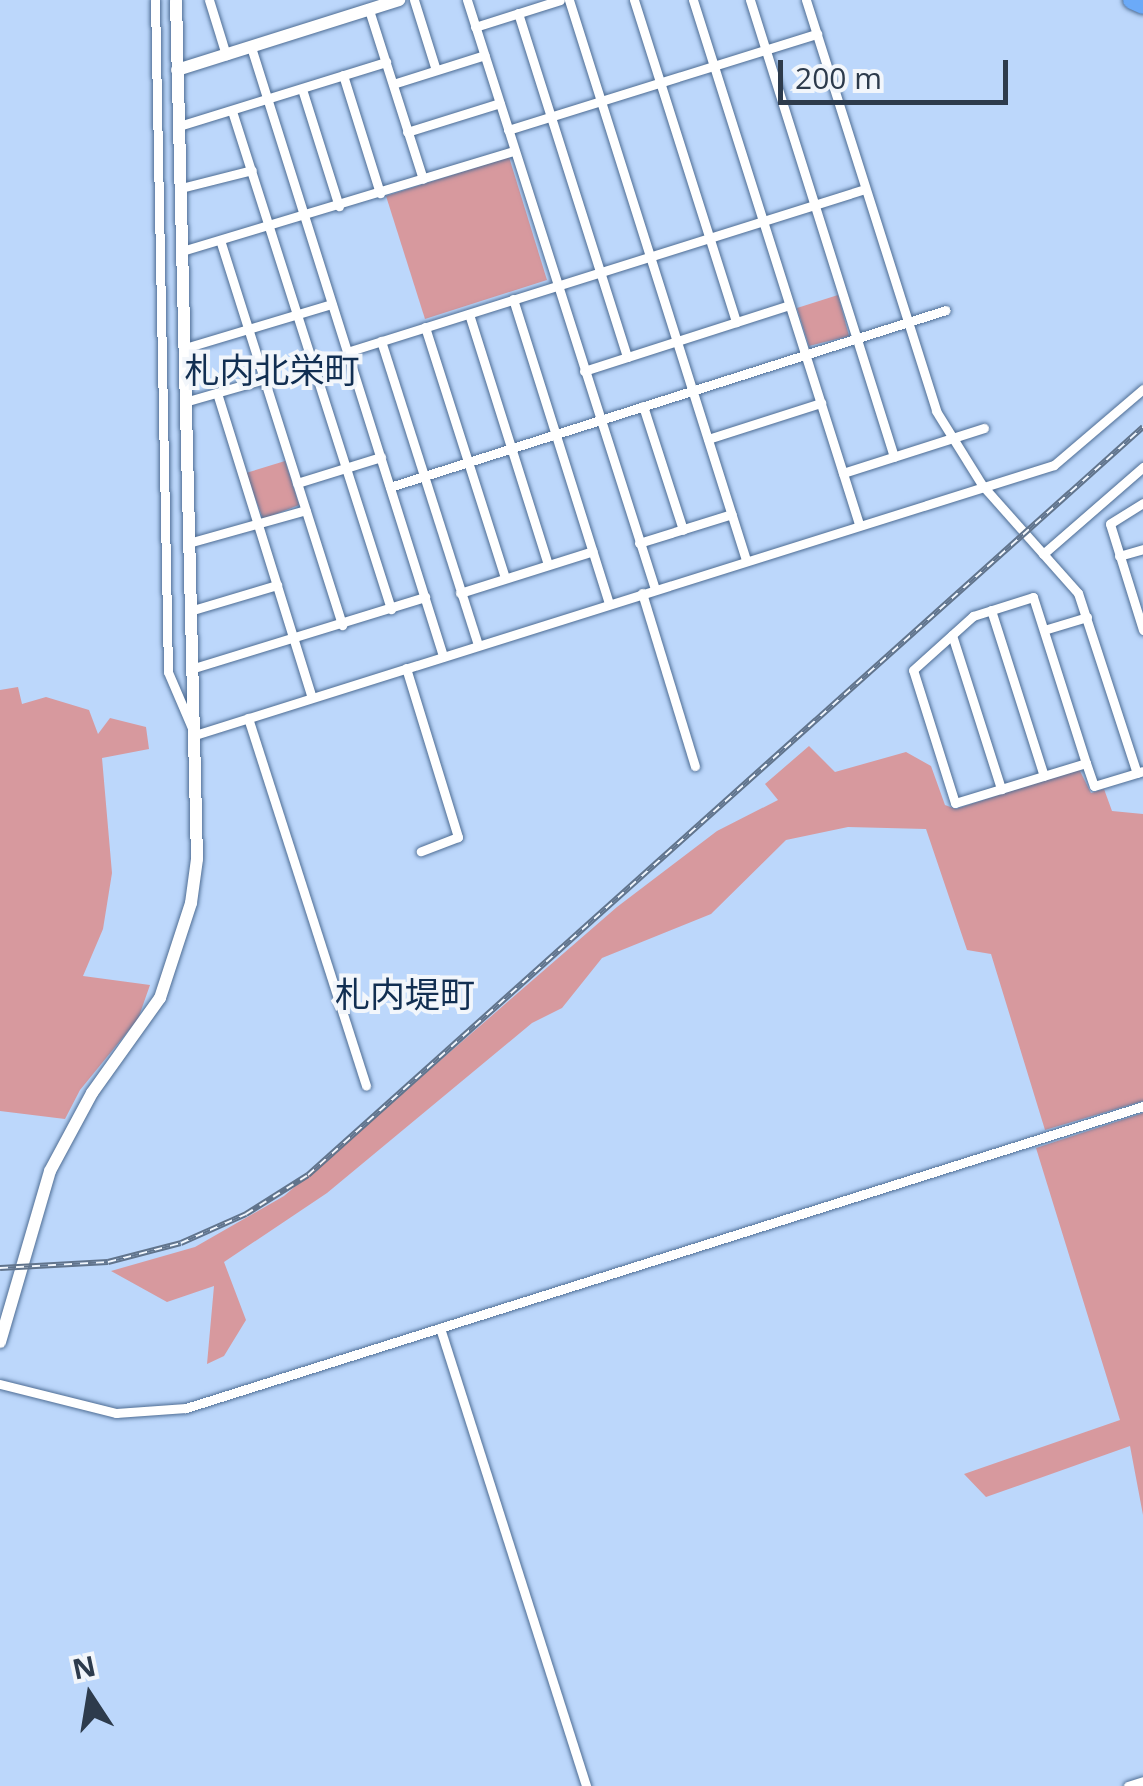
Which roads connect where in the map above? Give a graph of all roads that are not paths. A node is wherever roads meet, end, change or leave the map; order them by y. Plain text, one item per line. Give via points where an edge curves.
1 (155, 0) edge
2 (176, 0) edge
3 (209, 0) edge
4 (399, 0) edge
5 (414, 0) edge
6 (467, 0) edge
7 (560, 0) edge
8 (569, 0) edge
9 (634, 0) edge
10 (693, 0) edge
11 (750, 0) edge
12 (806, 0) edge
13 (1132, 0) edge
14 (1143, 4) edge
15 (370, 10) junction
16 (518, 13) junction
17 (476, 27) junction
18 (817, 34) junction
19 (251, 47) junction
20 (766, 50) junction
21 (226, 55) junction
22 (484, 55) junction
23 (386, 62) junction
24 (714, 66) junction
25 (177, 70) junction
26 (436, 70) junction
27 (343, 75) junction
28 (660, 82) junction
29 (393, 84) junction
30 (302, 88) junction
31 (267, 100) junction
32 (601, 100) junction
33 (500, 103) junction
34 (232, 112) junction
35 (551, 117) junction
36 (179, 126) junction
37 (508, 130) junction
38 (407, 132) junction
39 (514, 151) junction
40 (252, 170) junction
41 (423, 180) junction
42 (181, 188) junction
43 (865, 188) junction
44 (380, 193) junction
45 (814, 204) junction
46 (338, 206) junction
47 (304, 217) junction
48 (764, 221) junction
49 (270, 228) junction
50 (708, 238) junction
51 (221, 243) junction
52 (182, 251) junction
53 (650, 257) junction
54 (600, 272) junction
55 (558, 286) junction
56 (513, 300) junction
57 (332, 304) junction
58 (789, 305) junction
59 (946, 310) dead end
60 (469, 314) junction
61 (298, 315) junction
62 (736, 322) junction
63 (907, 322) junction
64 (425, 327) junction
65 (248, 330) junction
66 (857, 338) junction
67 (381, 341) junction
68 (677, 342) junction
69 (185, 348) junction
70 (347, 352) junction
71 (806, 355) junction
72 (627, 358) junction
73 (584, 371) junction
74 (264, 379) junction
75 (1143, 389) edge
76 (692, 390) junction
77 (217, 394) junction
78 (188, 401) junction
79 (821, 403) junction
80 (643, 406) junction
81 (600, 420) junction
82 (984, 428) dead end
83 (556, 434) junction
84 (708, 438) junction
85 (953, 438) junction
86 (512, 448) junction
87 (380, 457) junction
88 (894, 457) junction
89 (468, 462) junction
90 (1143, 467) edge
91 (346, 468) junction
92 (843, 473) junction
93 (424, 476) junction
94 (297, 483) junction
95 (982, 486) junction
96 (390, 487) junction
97 (1143, 503) edge
98 (306, 510) junction
99 (732, 514) junction
100 (859, 524) junction
101 (258, 525) junction
102 (683, 530) junction
103 (192, 542) junction
104 (639, 543) junction
105 (1143, 549) edge
106 (593, 551) junction
107 (1043, 554) junction
108 (1119, 556) junction
109 (746, 560) junction
110 (548, 565) junction
111 (505, 578) junction
112 (277, 585) junction
113 (654, 589) junction
114 (460, 592) junction
115 (642, 593) junction
116 (425, 597) junction
117 (609, 603) junction
118 (1139, 604) edge
119 (391, 609) junction
120 (193, 610) junction
121 (990, 610) junction
122 (1087, 616) junction
123 (342, 625) junction
124 (1044, 630) junction
125 (1143, 630) edge
126 (952, 635) junction
127 (294, 640) junction
128 (478, 645) junction
129 (443, 656) junction
130 (194, 668) junction
131 (406, 668) junction
132 (312, 698) junction
133 (248, 718) junction
134 (195, 735) junction
135 (1086, 762) junction
136 (694, 766) dead end
137 (1140, 772) edge
138 (1044, 776) junction
139 (1001, 789) junction
140 (421, 850) dead end
141 (366, 1086) dead end
142 (1143, 1106) edge
143 (440, 1328) junction
144 (0, 1342) edge
145 (0, 1384) edge
146 (1143, 1781) edge
147 (586, 1786) edge
148 (1128, 1786) edge

1 - 134 street via 168,672
2 - 25 street
3 - 21 street
4 - 15 street
5 - 26 street
6 - 17 street
7 - 16 street
8 - 32 street
9 - 28 street
10 - 24 street
11 - 20 street
12 - 18 street
13 - 14 highway
15 - 19 street
15 - 23 street
16 - 17 street
16 - 35 street
17 - 22 street
18 - 20 street
18 - 43 street
19 - 21 street
19 - 31 street
20 - 24 street
20 - 45 street
21 - 25 street
22 - 26 street
22 - 33 street
23 - 27 street
23 - 29 street
24 - 28 street
24 - 48 street
25 - 36 street
26 - 29 street
27 - 30 street
27 - 44 street
28 - 32 street
28 - 50 street
29 - 38 street
30 - 31 street
30 - 46 street
31 - 34 street
31 - 47 street
32 - 35 street
32 - 53 street
33 - 37 street
33 - 38 street
34 - 36 street
34 - 40 street
35 - 37 street
35 - 54 street
36 - 42 street
37 - 39 street
38 - 41 street
39 - 41 street
39 - 55 street
40 - 42 street
40 - 49 street
41 - 44 street
42 - 52 street
43 - 45 street
43 - 63 street
44 - 46 street
45 - 48 street
45 - 66 street
46 - 47 street
47 - 49 street
47 - 57 street
48 - 50 street
48 - 58 street
49 - 51 street
49 - 61 street
50 - 53 street
50 - 62 street
51 - 52 street
51 - 65 street
52 - 69 street
53 - 54 street
53 - 68 street
54 - 55 street
54 - 72 street
55 - 56 street
55 - 73 street
56 - 60 street
56 - 83 street
57 - 61 street
57 - 70 street
58 - 62 street
58 - 71 street
59 - 63 street
60 - 64 street
60 - 86 street
61 - 65 street
61 - 91 street
62 - 68 street
63 - 66 street
63 - 85 street via 936,411
64 - 67 street
64 - 89 street
65 - 69 street
65 - 74 street
66 - 71 street
66 - 88 street
67 - 70 street
67 - 93 street
68 - 72 street
68 - 76 street
69 - 78 street
70 - 87 street
71 - 76 street
71 - 79 street
72 - 73 street
73 - 81 street
74 - 77 street
74 - 94 street
75 - 95 street via 1054,465
76 - 80 street
76 - 84 street
77 - 78 street
77 - 101 street
78 - 103 street
79 - 84 street
79 - 92 street
80 - 81 street
80 - 102 street
81 - 83 street
81 - 104 street
82 - 85 street
83 - 86 street
83 - 106 street
84 - 99 street
85 - 88 street
85 - 95 street
86 - 89 street
86 - 110 street
87 - 91 street
87 - 96 street
88 - 92 street
89 - 93 street
89 - 111 street
90 - 107 street
91 - 94 street
91 - 119 street
92 - 100 street
93 - 96 street
93 - 114 street
94 - 98 street
95 - 100 street
95 - 107 street
96 - 116 street
97 - 108 street via 1110,524
98 - 101 street
98 - 123 street
99 - 102 street
99 - 109 street
100 - 109 street
101 - 103 street
101 - 112 street
102 - 104 street
103 - 120 street
104 - 113 street
105 - 108 street
106 - 110 street
106 - 117 street
107 - 122 street via 1074,587
108 - 118 street
109 - 113 street
110 - 111 street
111 - 114 street
112 - 120 street
112 - 127 street
113 - 115 street
114 - 128 street
115 - 117 street
115 - 136 street
116 - 119 street
116 - 129 street
117 - 128 street
118 - 125 street
119 - 123 street
120 - 130 street
121 - 124 street via 1034,597
121 - 126 street
121 - 138 street
122 - 124 street
122 - 137 street
123 - 127 street
124 - 135 street
126 - 139 street
126 - 139 street via 913,670 943,765 956,803
127 - 130 street
127 - 132 street
128 - 129 street
129 - 131 street
130 - 134 street
131 - 132 street
131 - 140 street via 458,837
132 - 133 street
133 - 134 street
133 - 141 street
134 - 144 street via 198,859 180,940 151,1016 92,1093 50,1171
135 - 137 street via 1094,786
135 - 138 street
138 - 139 street
142 - 143 street
143 - 145 street via 159,1414 116,1413
143 - 147 street
146 - 148 street

